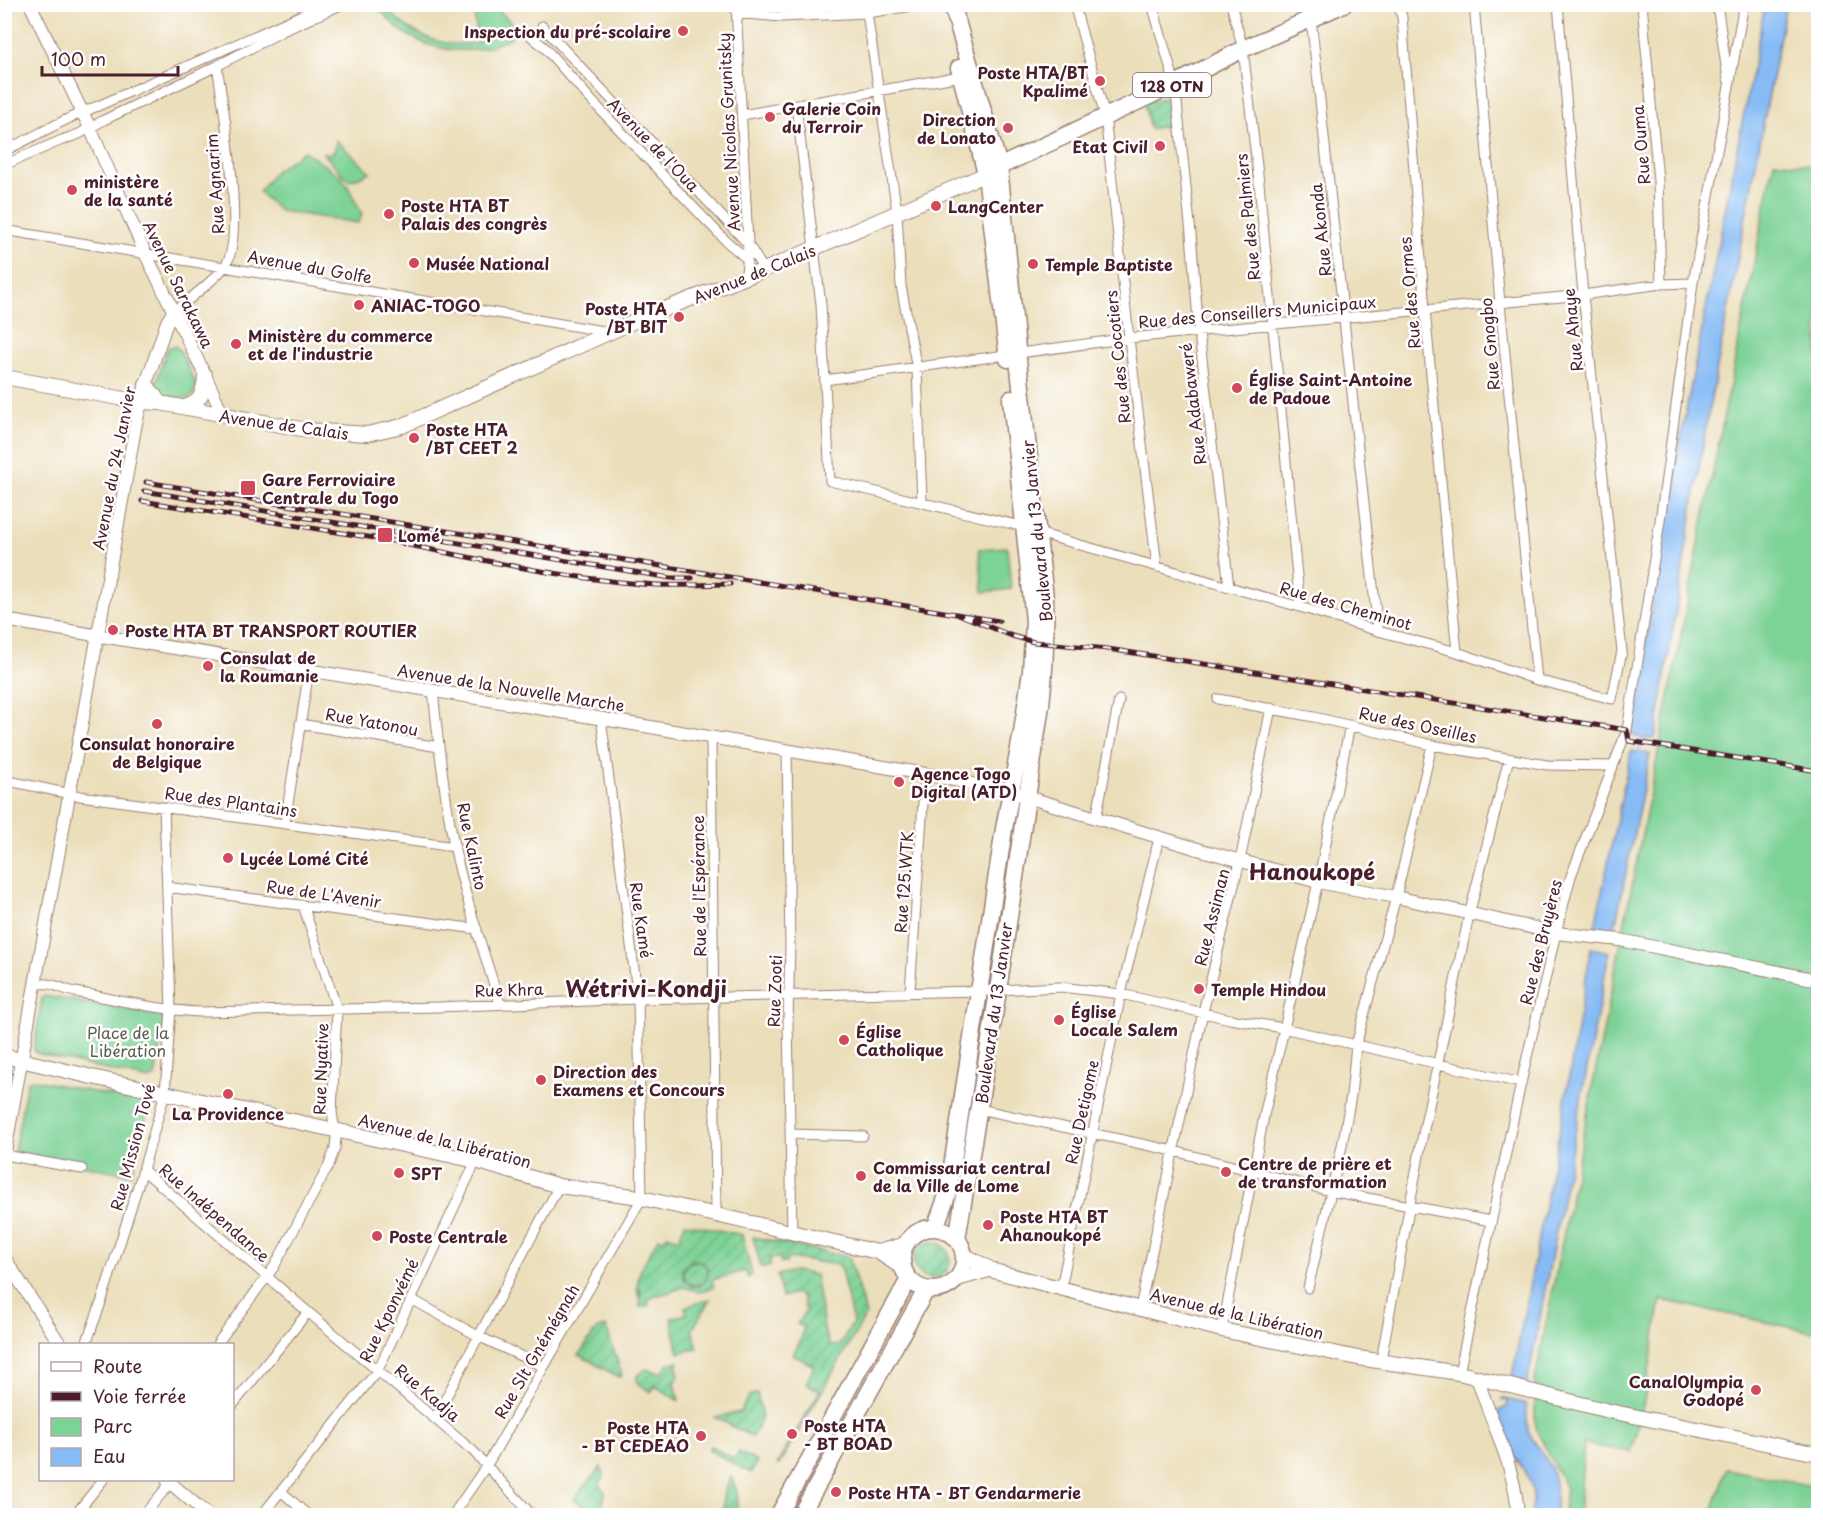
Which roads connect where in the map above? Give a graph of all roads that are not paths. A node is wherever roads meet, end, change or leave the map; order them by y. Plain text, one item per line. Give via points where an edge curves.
1 (30, 4) edge
2 (326, 4) edge
3 (344, 4) edge
4 (819, 4) edge
5 (925, 4) edge
6 (940, 4) edge
7 (952, 4) edge
8 (1074, 4) edge
9 (1152, 4) edge
10 (1231, 4) edge
11 (1344, 4) edge
12 (1398, 4) edge
13 (1474, 4) edge
14 (1558, 4) edge
15 (1642, 4) edge
16 (1717, 4) edge
17 (1744, 4) edge
18 (736, 9) edge
19 (1310, 11) edge
20 (867, 13) junction
21 (820, 15) junction
22 (542, 26) dead end
23 (531, 36) dead end
24 (1243, 48) junction
25 (217, 66) junction
26 (961, 76) junction
27 (1175, 84) junction
28 (1729, 87) junction
29 (880, 92) junction
30 (796, 105) junction
31 (82, 112) junction
32 (742, 115) junction
33 (1105, 116) junction
34 (55, 126) junction
35 (90, 128) junction
36 (62, 140) junction
37 (4, 151) edge
38 (4, 165) edge
39 (993, 170) junction
40 (897, 212) junction
41 (4, 230) edge
42 (748, 244) junction
43 (815, 249) junction
44 (146, 255) junction
45 (747, 259) junction
46 (225, 266) junction
47 (764, 270) junction
48 (746, 276) junction
49 (1693, 283) junction
50 (1661, 284) junction
51 (1583, 295) junction
52 (1500, 303) junction
53 (1425, 310) junction
54 (173, 312) junction
55 (1343, 318) junction
56 (1273, 323) junction
57 (611, 332) junction
58 (1198, 333) junction
59 (1129, 338) junction
60 (170, 343) junction
61 (190, 347) junction
62 (1012, 354) junction
63 (917, 369) junction
64 (205, 375) junction
65 (4, 377) edge
66 (825, 380) junction
67 (146, 384) junction
68 (141, 402) junction
69 (160, 403) junction
70 (184, 407) junction
71 (223, 415) junction
72 (922, 503) junction
73 (1031, 530) junction
74 (1157, 566) junction
75 (1229, 587) junction
76 (1300, 607) junction
77 (4, 620) edge
78 (1378, 632) junction
79 (99, 634) junction
80 (1622, 651) joint
81 (1457, 652) junction
82 (309, 670) junction
83 (1537, 680) junction
84 (433, 690) junction
85 (1218, 699) dead end
86 (1119, 700) dead end
87 (1271, 708) junction
88 (601, 718) junction
89 (300, 724) junction
90 (1350, 725) junction
91 (711, 736) junction
92 (1431, 745) junction
93 (439, 747) junction
94 (787, 750) junction
95 (1509, 758) junction
96 (1613, 766) junction
97 (925, 774) junction
98 (4, 780) edge
99 (1011, 792) junction
100 (70, 794) junction
101 (1028, 798) junction
102 (164, 807) junction
103 (1096, 819) junction
104 (285, 823) junction
105 (1160, 838) junction
106 (455, 847) junction
107 (1240, 861) junction
108 (1318, 882) junction
109 (167, 887) junction
110 (1396, 897) junction
111 (303, 905) junction
112 (1470, 915) junction
113 (477, 929) junction
114 (1556, 933) junction
115 (1818, 980) edge
116 (35, 985) junction
117 (988, 990) junction
118 (910, 992) junction
119 (1121, 994) junction
120 (789, 996) junction
121 (714, 997) junction
122 (638, 999) junction
123 (500, 1004) junction
124 (171, 1009) junction
125 (337, 1009) junction
126 (1203, 1012) junction
127 (1283, 1028) junction
128 (1356, 1045) junction
129 (4, 1056) edge
130 (21, 1060) junction
131 (1438, 1064) junction
132 (1521, 1083) junction
133 (165, 1093) junction
134 (979, 1109) junction
135 (335, 1129) junction
136 (790, 1134) junction
137 (1092, 1134) junction
138 (863, 1136) dead end
139 (1174, 1151) junction
140 (5, 1156) edge
141 (476, 1161) junction
142 (82, 1169) dead end
143 (143, 1170) junction
144 (1253, 1173) junction
145 (559, 1186) junction
146 (1330, 1191) junction
147 (642, 1198) junction
148 (1410, 1205) junction
149 (716, 1215) junction
150 (1491, 1221) junction
151 (935, 1228) junction
152 (792, 1233) junction
153 (906, 1244) junction
154 (961, 1247) junction
155 (878, 1252) junction
156 (4, 1257) edge
157 (989, 1270) junction
158 (907, 1274) junction
159 (267, 1277) junction
160 (957, 1279) junction
161 (1061, 1288) junction
162 (1308, 1288) dead end
163 (926, 1290) junction
164 (411, 1299) junction
165 (1140, 1308) junction
166 (308, 1312) junction
167 (1222, 1330) junction
168 (478, 1336) junction
169 (59, 1343) edge
170 (87, 1343) edge
171 (218, 1343) edge
172 (1381, 1360) junction
173 (544, 1367) junction
174 (378, 1370) junction
175 (1458, 1373) junction
176 (1478, 1380) junction
177 (234, 1404) edge
178 (435, 1418) junction
179 (822, 1436) junction
180 (839, 1446) junction
181 (1818, 1454) edge
182 (487, 1465) junction
183 (101, 1481) edge
184 (169, 1481) edge
185 (171, 1481) edge
186 (281, 1491) junction
187 (74, 1515) edge
188 (144, 1515) edge
189 (209, 1515) edge
190 (261, 1515) edge
191 (309, 1515) edge
192 (452, 1515) edge
193 (533, 1515) edge
194 (778, 1515) edge
195 (800, 1515) edge
196 (1518, 1515) edge

1 - 31 street, Avenue Sarakawa
2 - 31 street
3 - 25 street
4 - 21 street
5 - 20 street
6 - 26 highway, Boulevard du 13 Janvier
7 - 39 highway, Boulevard du 13 Janvier
8 - 33 street, Rue des Cocotiers
9 - 27 street, Rue Adabaweré
10 - 24 street, Rue des Palmiers
11 - 19 highway, Avenue de Calais / 128 OTN
12 - 53 street, Rue des Ormes
13 - 52 street, Rue Gnogbo
14 - 51 street, Rue Ahaye
15 - 50 street, Rue Ouma via 1658,180
16 - 28 street
17 - 28 street, Rue des Bruyères
18 - 21 street via 781,17
18 - 32 street, Avenue Nicolas Grunitsky
19 - 24 highway, Avenue de Calais / 128 OTN
19 - 55 street, Rue Akonda
20 - 21 street
20 - 29 street
22 - 42 street, Avenue de l'Oua
23 - 45 street, Avenue de l'Oua
24 - 27 highway, Avenue de Calais / 128 OTN
24 - 56 street, Rue des Palmiers
25 - 35 street
25 - 46 street, Rue Agnarim via 232,189 233,246
26 - 29 street
26 - 39 highway, Boulevard du 13 Janvier
27 - 33 highway, Avenue de Calais / 128 OTN
27 - 58 street, Rue Adabaweré
28 - 49 street, Rue des Bruyères
29 - 30 street
29 - 40 street
30 - 32 street
30 - 43 street
31 - 34 street
31 - 35 street, Avenue Sarakawa
32 - 42 street, Avenue Nicolas Grunitsky
33 - 39 highway, Avenue de Calais / 128 OTN
33 - 59 street, Rue des Cocotiers
34 - 36 street
34 - 37 street
35 - 36 street
35 - 44 street, Avenue Sarakawa
36 - 38 street
39 - 40 main road, Avenue de Calais / 128 OTN
39 - 62 highway, Boulevard du 13 Janvier
40 - 43 main road, Avenue de Calais / 128 OTN
40 - 63 street via 902,286
41 - 44 street, Avenue du Golfe
42 - 45 street, Avenue Nicolas Grunitsky
42 - 47 street
43 - 47 main road, Avenue de Calais / 128 OTN
43 - 66 street
44 - 46 street, Avenue du Golfe
44 - 54 street, Avenue Sarakawa
45 - 48 street
46 - 54 street
46 - 57 street, Avenue du Golfe
47 - 48 main road, Avenue de Calais / 128 OTN
48 - 57 main road, Avenue de Calais / 128 OTN
49 - 50 street, Rue des Conseillers Municipaux
49 - 96 street, Rue des Bruyères via 1627,730
50 - 51 street, Rue des Conseillers Municipaux
51 - 52 street, Rue des Conseillers Municipaux
51 - 80 street, Rue Ahaye
52 - 53 street, Rue des Conseillers Municipaux
52 - 83 street, Rue Gnogbo
53 - 55 street, Rue des Conseillers Municipaux
53 - 81 street, Rue des Ormes
54 - 60 street, Avenue du 24 Janvier via 167,322
54 - 61 street, Avenue Sarakawa
55 - 56 street, Rue des Conseillers Municipaux
55 - 78 street, Rue Akonda
56 - 58 street, Rue des Conseillers Municipaux
56 - 76 street, Rue des Palmiers
57 - 71 main road, Avenue de Calais via 412,421 378,432 307,430
58 - 59 street, Rue des Conseillers Municipaux
58 - 75 street, Rue Adabaweré
59 - 62 street, Rue des Conseillers Municipaux
59 - 74 street, Rue des Cocotiers
60 - 61 street
60 - 67 street, Avenue du 24 Janvier
61 - 64 street, Avenue Sarakawa
62 - 63 street, Rue des Conseillers Municipaux
62 - 73 highway, Boulevard du 13 Janvier
63 - 66 street, Rue des Conseillers Municipaux
63 - 72 street
64 - 70 main road via 200,399
64 - 71 street, Avenue Sarakawa
65 - 68 main road, Avenue de Calais
66 - 72 street, Rue des Cheminot via 830,481
67 - 68 street, Avenue du 24 Janvier
67 - 69 main road
68 - 69 main road, Avenue de Calais
68 - 79 street, Avenue du 24 Janvier
69 - 70 main road, Avenue de Calais
70 - 71 main road, Avenue de Calais
72 - 73 street, Rue des Cheminot
73 - 74 street, Rue des Cheminot
73 - 99 highway, Boulevard du 13 Janvier via 1034,642
73 - 101 highway, Boulevard du 13 Janvier via 1045,598 1045,664
74 - 75 street, Rue des Cheminot
75 - 76 street, Rue des Cheminot
76 - 78 street, Rue des Cheminot
77 - 79 street, Avenue de la Nouvelle Marche
78 - 81 street, Rue des Cheminot
79 - 82 street, Avenue de la Nouvelle Marche
79 - 100 street, Avenue du 24 Janvier
80 - 83 street, Rue des Cheminot via 1612,699
81 - 83 street, Rue des Cheminot
82 - 84 street, Avenue de la Nouvelle Marche
82 - 89 street
84 - 88 street, Avenue de la Nouvelle Marche
84 - 93 street, Rue Kalinto
85 - 87 street, Rue des Oseilles
86 - 103 street
87 - 90 street, Rue des Oseilles
87 - 107 street, Rue Assiman
88 - 91 street, Avenue de la Nouvelle Marche
88 - 122 street, Rue Kamé
89 - 93 street, Rue Yatonou
89 - 104 street
90 - 92 street, Rue des Oseilles
90 - 108 street
91 - 94 street, Avenue de la Nouvelle Marche
91 - 121 street, Rue de l'Espérance
92 - 95 street, Rue des Oseilles
92 - 110 street
93 - 106 street, Rue Kalinto
94 - 97 street, Avenue de la Nouvelle Marche
94 - 120 street, Rue Zooti
95 - 96 street, Rue des Oseilles via 1547,765
95 - 112 street
96 - 114 street, Rue des Bruyères via 1571,876
97 - 99 street, Avenue de la Nouvelle Marche
97 - 118 street, Rue 125.WTK
98 - 100 street, Rue des Plantains
99 - 101 street, Avenue de la Nouvelle Marche
99 - 117 highway, Boulevard du 13 Janvier
100 - 102 street, Rue des Plantains
100 - 116 street
101 - 103 street, Avenue de la Nouvelle Marche
101 - 117 highway, Boulevard du 13 Janvier
102 - 104 street, Rue des Plantains
102 - 109 street, Rue Mission Tové
103 - 105 street, Avenue de la Nouvelle Marche
104 - 106 street, Rue des Plantains
105 - 107 street, Avenue de la Nouvelle Marche
105 - 119 street, Rue Detigome
106 - 113 street, Rue Kalinto
107 - 108 street, Avenue de la Nouvelle Marche
107 - 126 street, Rue Assiman
108 - 110 street, Avenue de la Nouvelle Marche
108 - 127 street
109 - 111 street, Rue de L'Avenir
109 - 124 street, Rue Mission Tové
110 - 112 street, Avenue de la Nouvelle Marche
110 - 128 street
111 - 113 street, Rue de L'Avenir
111 - 125 street
112 - 114 street, Avenue de la Nouvelle Marche
112 - 131 street
113 - 123 street, Rue Kalinto
114 - 115 street, Avenue de la Nouvelle Marche via 1615,940
114 - 132 street, Rue des Bruyères
116 - 124 street, Rue Khra via 48,982 66,990
116 - 130 street
117 - 118 street, Rue Khra
117 - 119 street, Rue Khra via 1060,987
117 - 134 highway, Boulevard du 13 Janvier
117 - 151 highway, Boulevard du 13 Janvier via 948,1193
118 - 120 street, Rue Khra
119 - 126 street, Rue Khra
119 - 137 street, Rue Detigome
120 - 121 street, Rue Khra
120 - 136 street, Rue Zooti
121 - 122 street, Rue Khra
121 - 149 street, Rue de l'Espérance
122 - 123 street, Rue Khra
122 - 147 street, Rue Kamé
123 - 125 street, Rue Khra
124 - 125 street, Rue Khra
124 - 133 street, Rue Mission Tové
125 - 135 street, Rue Nyative via 332,1112
126 - 127 street, Rue Khra
126 - 139 street, Rue Assiman
127 - 128 street, Rue Khra
127 - 144 street
128 - 131 street, Rue Khra
128 - 146 street via 1346,1124
129 - 130 main road, Avenue de la Libération
130 - 133 main road, Avenue de la Libération
130 - 140 street
131 - 132 street, Rue Khra
131 - 148 street
132 - 150 street, Rue des Bruyères
133 - 135 main road, Avenue de la Libération
133 - 143 street, Rue Mission Tové
134 - 137 street
134 - 154 highway, Boulevard du 13 Janvier
135 - 141 main road, Avenue de la Libération
135 - 159 street, Rue Nyative via 335,1148 329,1165
136 - 138 street
136 - 152 street, Rue Zooti
137 - 139 street
137 - 161 street, Rue Detigome
139 - 144 street
139 - 165 street, Rue Assiman
140 - 142 street
141 - 145 main road, Avenue de la Libération
141 - 164 street, Rue Kponvémé
143 - 159 street, Rue Indépendance
143 - 170 street, Rue Mission Tové
144 - 146 street
144 - 167 street
145 - 147 main road, Avenue de la Libération
145 - 168 street
146 - 148 street
146 - 162 street
147 - 149 main road, Avenue de la Libération
147 - 173 street, Rue Slt Gnémégnah
148 - 150 street
148 - 172 street
149 - 152 main road, Avenue de la Libération
150 - 175 street, Rue des Bruyères
151 - 153 highway via 916,1233
151 - 154 highway via 944,1230
152 - 155 main road, Avenue de la Libération
153 - 155 main road
153 - 158 highway via 902,1261
154 - 157 main road
154 - 160 highway via 962,1271
155 - 158 main road
156 - 169 street
157 - 160 main road
157 - 161 main road, Avenue de la Libération
158 - 163 highway
158 - 179 highway
159 - 166 street, Rue Kadja
159 - 171 street, Rue Nyative
160 - 163 highway via 943,1288
161 - 165 main road, Avenue de la Libération
163 - 180 highway
164 - 168 street
164 - 174 street, Rue Kponvémé
165 - 167 main road, Avenue de la Libération
166 - 174 street, Rue Kadja
166 - 177 street
167 - 172 main road, Avenue de la Libération
168 - 173 street
168 - 178 street
172 - 175 main road, Avenue de la Libération
173 - 182 street, Rue Slt Gnémégnah
174 - 178 street, Rue Kadja
174 - 186 street, Rue Kponvémé
175 - 176 main road, Avenue de la Libération
176 - 181 main road, Avenue de la Libération
176 - 196 street via 1511,1471
178 - 182 street, Rue Kadja
179 - 180 highway
179 - 194 highway
180 - 195 highway
182 - 192 street, Rue Slt Gnémégnah
182 - 193 street, Rue Kadja
183 - 187 street
184 - 188 street
185 - 189 street
186 - 190 street, Rue Kponvémé
186 - 191 street

